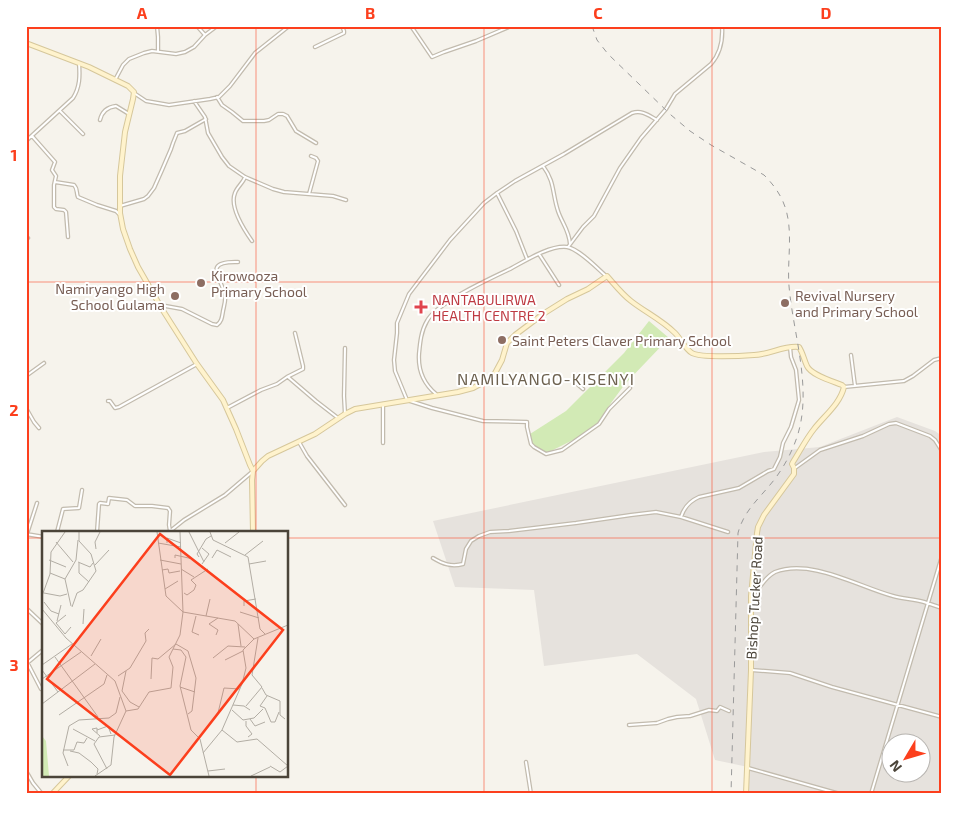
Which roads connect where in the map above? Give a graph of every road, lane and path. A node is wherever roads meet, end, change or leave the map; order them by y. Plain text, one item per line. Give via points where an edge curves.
1 (157, 26) edge
2 (197, 26) edge
3 (217, 26) edge
4 (288, 26) edge
5 (342, 26) edge
6 (411, 26) edge
7 (511, 26) edge
8 (722, 26) edge
9 (205, 35) junction
10 (26, 43) edge
11 (315, 46) dead end
12 (158, 51) junction
13 (78, 63) junction
14 (116, 80) junction
15 (134, 93) junction
16 (216, 98) junction
17 (194, 101) junction
18 (60, 111) junction
19 (129, 114) junction
20 (206, 119) junction
21 (100, 120) dead end
22 (657, 120) junction
23 (83, 134) dead end
24 (32, 136) junction
25 (26, 141) edge
26 (316, 143) dead end
27 (311, 156) dead end
28 (543, 166) junction
29 (245, 176) junction
30 (54, 182) junction
31 (497, 193) junction
32 (309, 194) junction
33 (346, 200) dead end
34 (120, 206) junction
35 (119, 214) dead end
36 (68, 236) dead end
37 (252, 241) dead end
38 (569, 246) junction
39 (540, 254) junction
40 (527, 260) junction
41 (238, 262) dead end
42 (607, 276) junction
43 (559, 285) dead end
44 (160, 305) junction
45 (295, 333) dead end
46 (790, 347) junction
47 (345, 348) dead end
48 (850, 355) dead end
49 (942, 358) edge
50 (44, 363) dead end
51 (197, 364) junction
52 (26, 376) edge
53 (287, 376) junction
54 (576, 383) dead end
55 (856, 386) junction
56 (844, 387) junction
57 (630, 388) dead end
58 (583, 389) dead end
59 (438, 396) junction
60 (407, 400) junction
61 (108, 402) dead end
62 (383, 404) junction
63 (26, 408) edge
64 (227, 408) junction
65 (344, 414) junction
66 (338, 418) junction
67 (39, 428) dead end
68 (299, 442) junction
69 (383, 443) dead end
70 (942, 451) edge
71 (794, 468) junction
72 (253, 471) junction
73 (82, 490) dead end
74 (37, 503) dead end
75 (345, 505) dead end
76 (681, 517) junction
77 (57, 531) edge
78 (97, 531) edge
79 (169, 531) edge
80 (170, 531) edge
81 (252, 531) edge
82 (728, 532) dead end
83 (27, 534) edge
84 (42, 537) edge
85 (942, 556) edge
86 (433, 558) dead end
87 (751, 596) junction
88 (928, 604) junction
89 (26, 608) edge
90 (942, 608) edge
91 (42, 623) edge
92 (42, 651) edge
93 (26, 660) edge
94 (27, 664) edge
95 (751, 670) junction
96 (42, 689) edge
97 (897, 704) junction
98 (728, 711) dead end
99 (942, 717) edge
100 (629, 725) dead end
101 (526, 762) dead end
102 (747, 768) junction
103 (26, 772) edge
104 (67, 778) edge
105 (42, 794) edge
106 (52, 794) edge
107 (531, 794) edge
108 (746, 794) edge
109 (840, 794) edge
110 (871, 794) edge

1 - 12 street
2 - 9 street
3 - 9 street
4 - 16 street via 255,53 230,86
5 - 11 street via 344,33
6 - 7 street via 432,57
8 - 22 street via 721,45 716,58 675,94
9 - 12 street via 185,52
10 - 13 main road
12 - 14 street via 144,53 126,62
13 - 14 main road
13 - 18 street via 80,80 77,90
14 - 15 main road
15 - 17 street via 154,103 169,105
15 - 19 main road
16 - 17 street
16 - 26 street via 246,122 264,121 280,113 285,115 296,131
17 - 20 street
18 - 23 street
18 - 24 street
19 - 21 street via 115,106 103,112
19 - 34 main road via 120,176
20 - 29 street via 208,133 226,162
20 - 34 street via 177,133 172,150 148,196
22 - 28 street via 643,113 632,114
22 - 38 street via 620,168 594,216
24 - 25 street
24 - 30 street via 55,162 52,170 56,176
27 - 32 street via 318,161
28 - 31 street
28 - 38 street via 549,173 558,212 570,236
29 - 32 street via 273,190
29 - 37 street via 234,198 238,218
30 - 35 street via 74,185 78,197
30 - 36 street via 54,207 66,212
31 - 40 street
31 - 60 street via 450,240 409,294 397,323 394,360
32 - 33 street
34 - 44 main road via 130,249
38 - 39 street
38 - 42 street
39 - 40 street
39 - 43 street
40 - 59 street via 446,303 430,316 420,342 420,371
41 - 44 street via 223,263 216,269 225,298 218,325 182,309
42 - 46 main road via 630,300 674,332 696,354 759,355
42 - 59 main road via 550,310 512,338 498,368 488,380 473,388
44 - 51 main road
45 - 53 street via 303,368
46 - 56 main road via 800,348 811,372
46 - 76 street via 799,400 774,469 740,488 694,499
47 - 65 street
48 - 55 street
49 - 55 street via 904,381
50 - 52 street
51 - 61 street via 119,408
51 - 64 main road
53 - 64 street
53 - 66 street
54 - 58 street
55 - 56 street
56 - 71 main road, Bishop Tucker Road via 792,462
57 - 60 street via 599,424 562,450 547,454 531,444 527,422 483,421
59 - 60 main road
60 - 62 main road
62 - 65 main road
62 - 69 street
63 - 67 street
64 - 72 main road
65 - 66 main road
66 - 68 main road
68 - 72 main road via 268,456
68 - 75 street
70 - 71 street via 930,436 896,423 820,450
71 - 87 main road, Bishop Tucker Road via 794,474 758,527
72 - 80 street via 225,495
72 - 81 main road
73 - 77 street via 79,508 63,509
74 - 83 street
76 - 82 street
76 - 86 street via 656,512 490,532 472,541 466,549 463,564 443,564
78 - 79 street via 99,504 108,504 110,498 127,500 136,506 168,508
83 - 84 street
85 - 88 street
87 - 88 street via 770,575 796,568 846,578 892,596
87 - 95 main road, Bishop Tucker Road
88 - 90 street
88 - 97 street
89 - 91 street
92 - 94 street
93 - 94 street
94 - 96 street
95 - 97 street via 790,673
95 - 102 main road, Bishop Tucker Road
97 - 99 street
97 - 110 street
98 - 100 street via 720,707 717,711 709,710 657,723
101 - 107 street
102 - 108 main road, Bishop Tucker Road
102 - 109 street
103 - 105 street
104 - 106 main road

